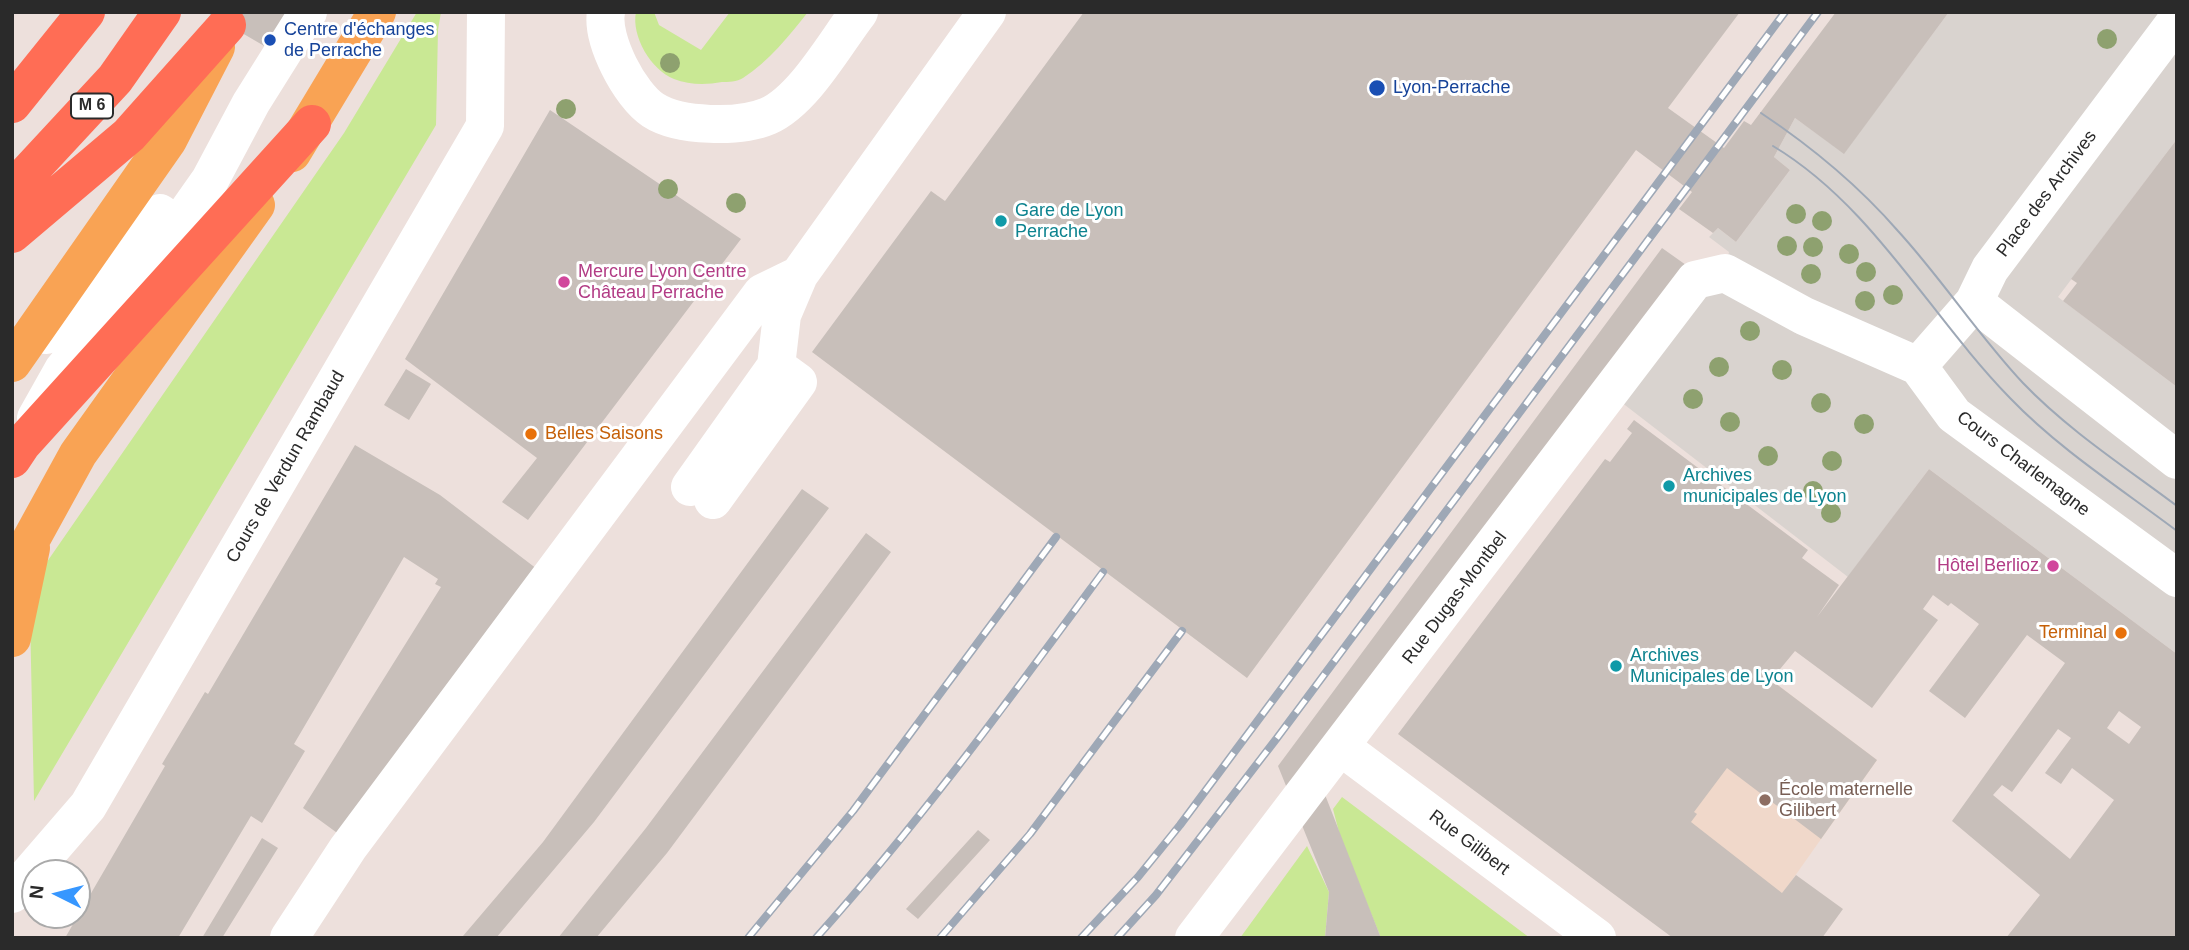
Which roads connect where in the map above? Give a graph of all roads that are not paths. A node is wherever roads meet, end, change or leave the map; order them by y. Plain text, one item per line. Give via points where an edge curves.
1 (86, 12) edge
2 (162, 12) edge
3 (308, 12) edge
4 (377, 12) edge
5 (486, 12) edge
6 (606, 12) edge
7 (859, 12) edge
8 (987, 12) edge
9 (2177, 20) edge
10 (227, 25) joint
11 (251, 103) junction
12 (12, 104) edge
13 (312, 124) junction
14 (12, 190) edge
15 (12, 234) edge
16 (799, 275) junction
17 (1974, 302) junction
18 (12, 362) edge
19 (1918, 366) junction
20 (12, 370) edge
21 (17, 451) edge
22 (2177, 460) edge
23 (702, 493) dead end
24 (34, 534) junction
25 (12, 574) edge
26 (2177, 578) edge
27 (12, 638) edge
28 (1341, 747) junction
29 (12, 894) edge
30 (289, 938) edge
31 (1194, 938) edge
32 (1597, 938) edge

1 - 12 highway
2 - 14 highway, M 6 via 115,79
3 - 11 street
4 - 13 main road
5 - 29 street, Cours de Verdun Rambaud via 485,126 88,806
6 - 7 street via 614,55 631,86 654,110 694,124 738,123 768,116 794,98
8 - 16 street
9 - 17 street, Place des Archives via 1990,269
10 - 15 highway via 129,135
10 - 18 main road via 167,140
11 - 20 street via 160,214
11 - 21 street via 210,180 160,251 63,370
13 - 21 highway
13 - 24 main road via 78,454
16 - 23 street via 782,315 776,366 763,410
16 - 30 street via 762,293 348,848
17 - 19 street, Place des Archives
17 - 22 street
19 - 26 street, Cours Charlemagne via 1954,415
19 - 28 street, Rue Dugas-Montbel via 1804,316 1725,273 1695,279
24 - 25 main road
24 - 27 main road
28 - 31 street, Rue Dugas-Montbel
28 - 32 street, Rue Gilibert

